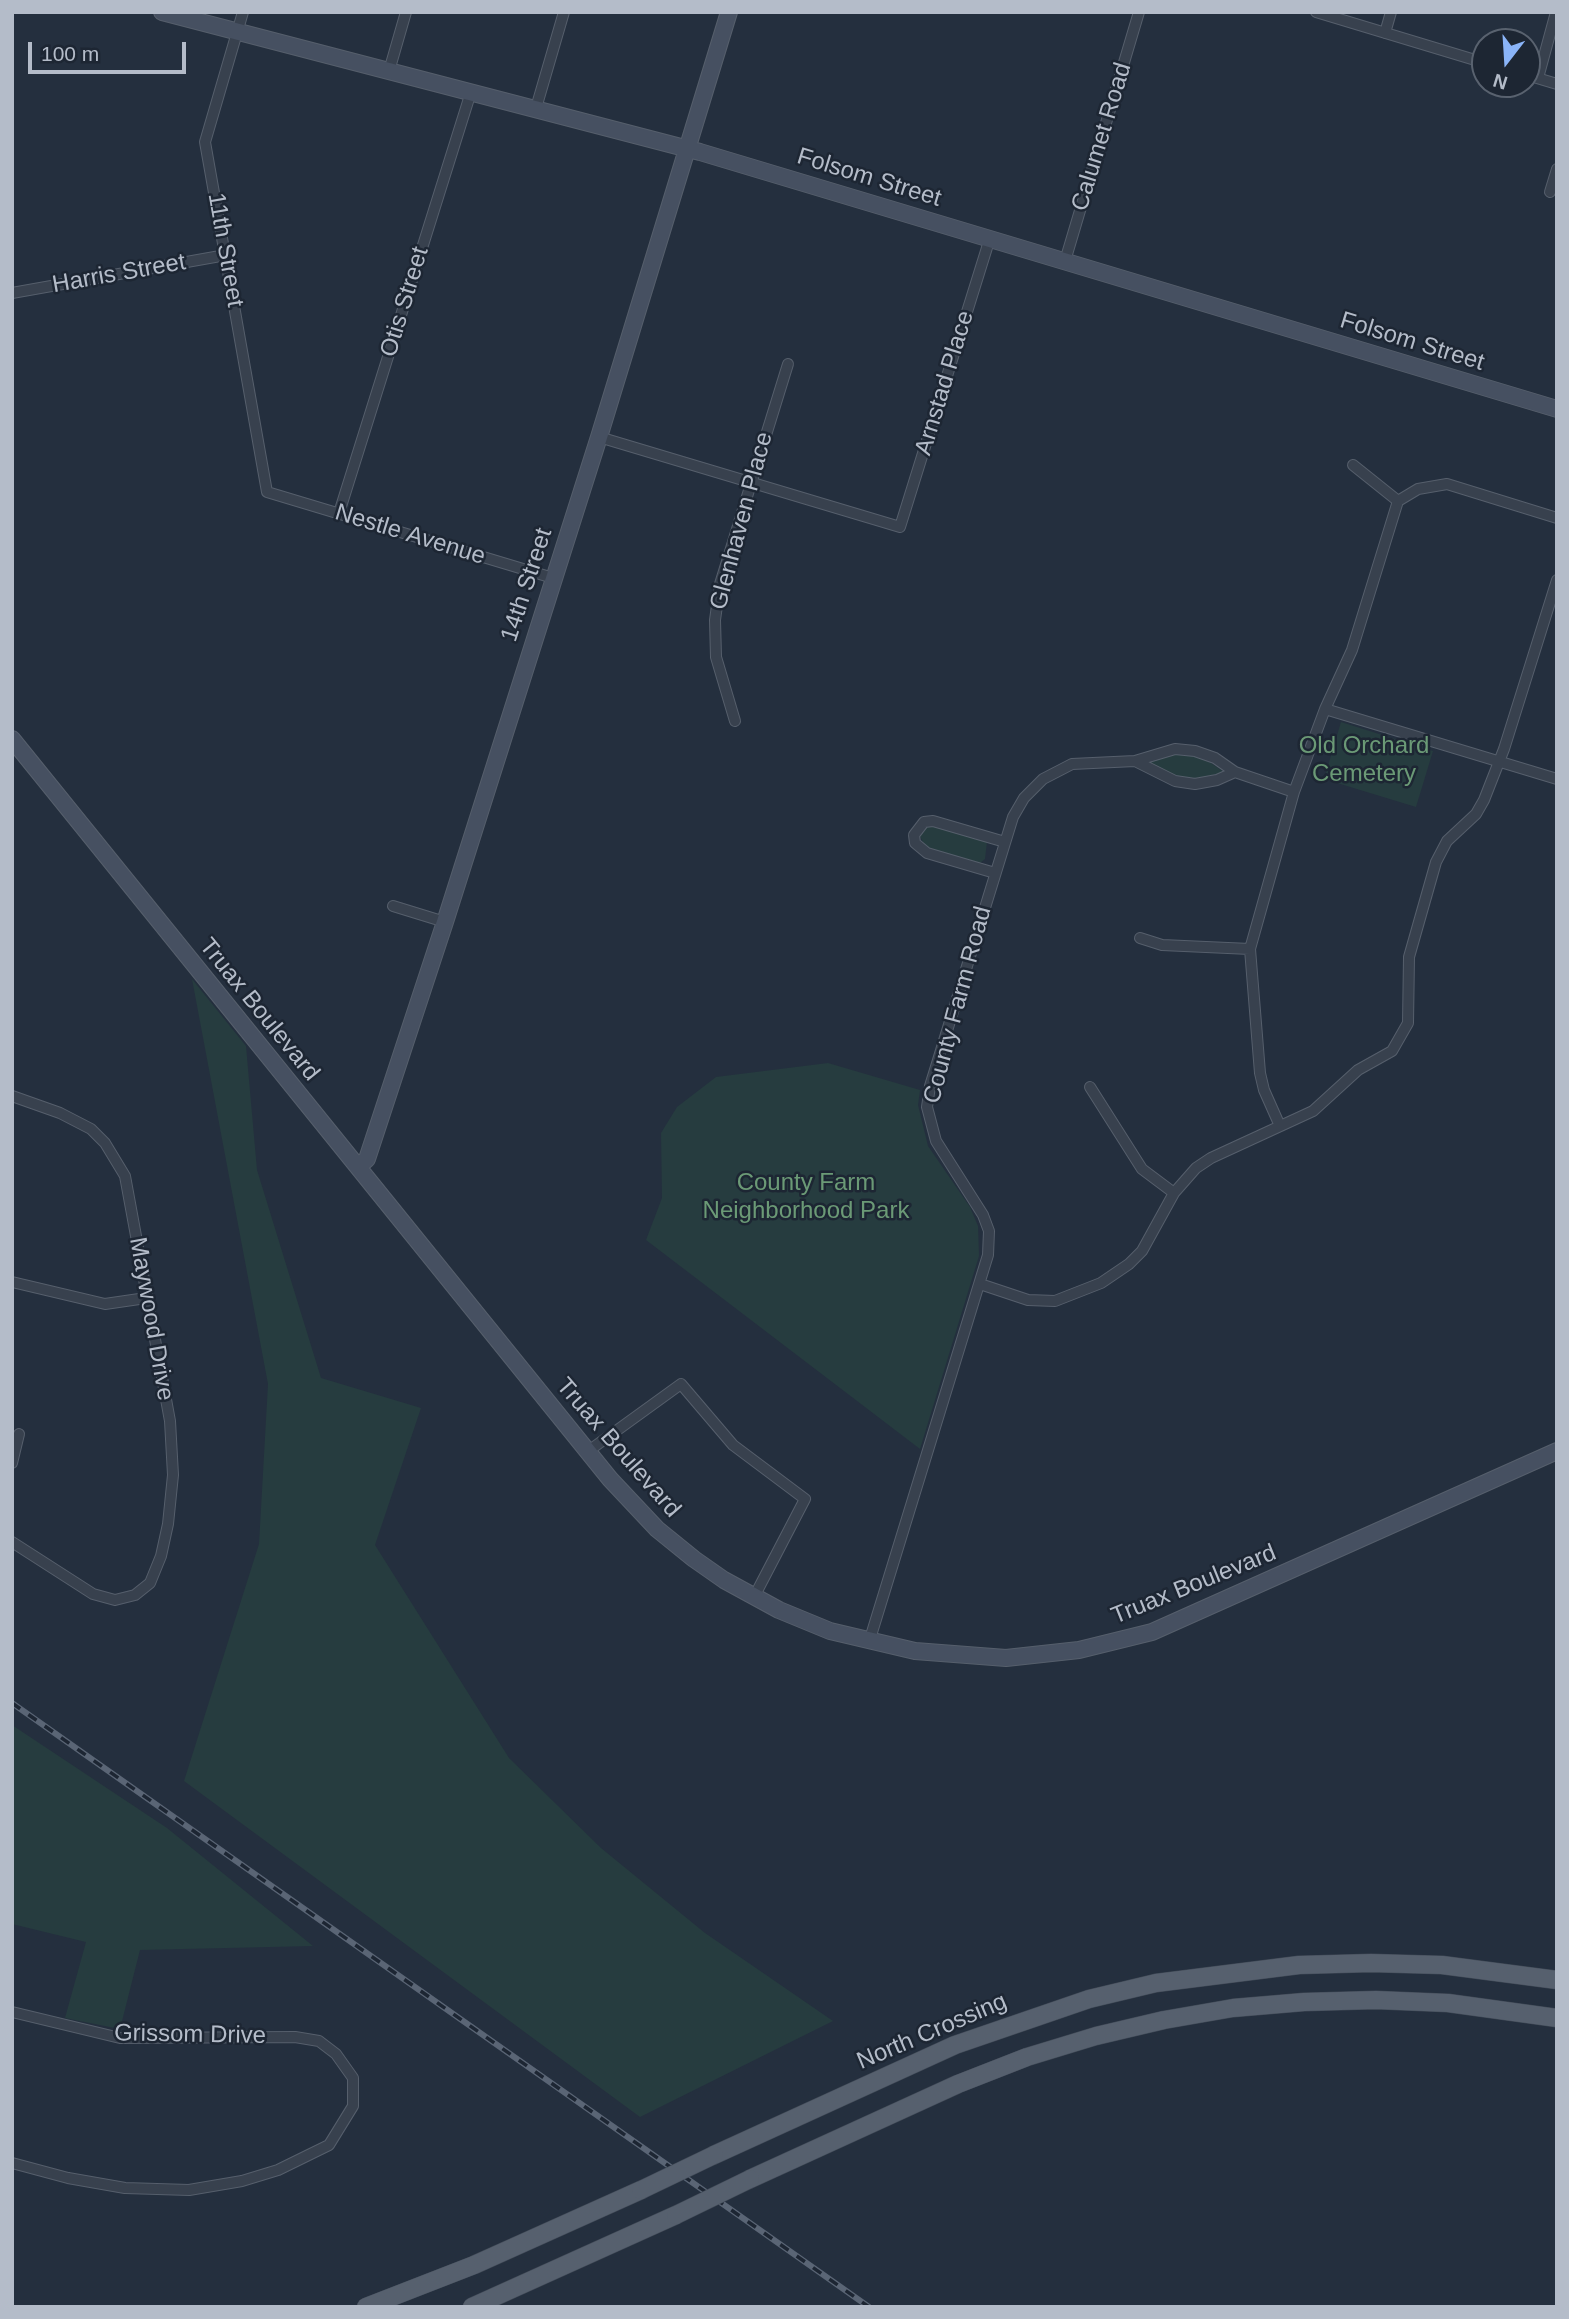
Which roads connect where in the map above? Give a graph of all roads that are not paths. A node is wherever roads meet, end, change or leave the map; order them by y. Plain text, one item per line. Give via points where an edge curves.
1 (162, 12) edge
2 (243, 12) edge
3 (406, 12) edge
4 (564, 12) edge
5 (729, 12) edge
6 (1139, 12) edge
7 (1316, 12) edge
8 (1391, 12) edge
9 (1556, 12) edge
10 (238, 32) junction
11 (1385, 33) junction
12 (1541, 53) edge
13 (1471, 59) edge
14 (389, 71) junction
15 (471, 92) junction
16 (536, 108) junction
17 (687, 149) junction
18 (1557, 169) edge
19 (1550, 192) dead end
20 (990, 238) junction
21 (226, 255) junction
22 (1065, 261) junction
23 (12, 293) edge
24 (788, 364) dead end
25 (1557, 409) edge
26 (599, 437) junction
27 (1353, 465) dead end
28 (751, 482) junction
29 (267, 492) joint
30 (1398, 501) junction
31 (339, 513) junction
32 (1557, 518) edge
33 (553, 578) junction
34 (1557, 580) edge
35 (1325, 709) junction
36 (734, 721) dead end
37 (12, 739) edge
38 (1135, 761) junction
39 (1499, 762) junction
40 (1235, 772) junction
41 (1557, 779) edge
42 (1294, 792) junction
43 (1005, 842) junction
44 (995, 873) junction
45 (393, 906) dead end
46 (445, 922) junction
47 (1140, 939) dead end
48 (1250, 948) junction
49 (1090, 1087) dead end
50 (12, 1096) edge
51 (1280, 1126) junction
52 (358, 1167) junction
53 (1174, 1193) junction
54 (12, 1282) edge
55 (980, 1284) junction
56 (146, 1298) junction
57 (19, 1434) dead end
58 (1557, 1451) edge
59 (587, 1452) junction
60 (12, 1463) edge
61 (12, 1542) edge
62 (754, 1597) junction
63 (869, 1642) junction
64 (1557, 1980) edge
65 (1517, 2011) junction
66 (12, 2012) edge
67 (1557, 2018) edge
68 (1557, 2026) edge
69 (12, 2164) edge
70 (366, 2307) edge
71 (472, 2307) edge

1 - 10 street, Folsom Street
2 - 10 street, 11th Street
3 - 14 street
4 - 16 street
5 - 17 street, 14th Street
6 - 22 street, Calumet Road
7 - 11 street
8 - 11 street
9 - 12 street
10 - 14 street, Folsom Street
10 - 21 street, 11th Street via 205,142
11 - 13 street
14 - 15 street, Folsom Street
15 - 16 street, Folsom Street
15 - 31 street, Otis Street
16 - 17 street, Folsom Street
17 - 20 street, Folsom Street
17 - 26 street, 14th Street
18 - 19 street
20 - 22 street, Folsom Street
20 - 28 street, Arnstad Place via 900,527
21 - 23 street, Harris Street
21 - 29 street, 11th Street
22 - 25 street, Folsom Street
24 - 28 street, Glenhaven Place
26 - 28 street
26 - 33 street, 14th Street
27 - 30 street
28 - 36 street, Glenhaven Place via 720,584 715,620 716,656
29 - 31 street, Nestle Avenue
30 - 32 street via 1418,488 1447,484
30 - 35 street via 1352,650
31 - 33 street, Nestle Avenue
33 - 46 street, 14th Street
34 - 39 street
35 - 39 street
35 - 42 street
37 - 52 street, Truax Boulevard
38 - 40 street, County Farm Road via 1175,781 1195,784
38 - 40 street, County Farm Road via 1156,752 1185,750 1215,758
38 - 43 street, County Farm Road via 1072,764 1043,779 1024,798
39 - 41 street
39 - 51 street via 1476,814 1447,841 1436,862 1409,957 1410,1008 1402,1036 1392,1051 1358,1070 1313,1111
40 - 42 street, County Farm Road
42 - 48 street
43 - 44 street, County Farm Road
43 - 44 street via 933,821 924,822 914,835 915,843 927,853
44 - 55 street, County Farm Road via 927,1107 936,1141 987,1223 990,1241
45 - 46 street
46 - 52 street, 14th Street via 367,1159
47 - 48 street via 1162,945
48 - 51 street via 1260,1073
49 - 53 street via 1142,1169
50 - 56 street, Maywood Drive via 78,1121 116,1158 130,1195
51 - 53 street via 1211,1158
52 - 59 street, Truax Boulevard
53 - 55 street via 1142,1251 1101,1283 1055,1301 1028,1300
54 - 56 street via 105,1304
55 - 63 street, County Farm Road
56 - 61 street, Maywood Drive via 170,1421 173,1475 169,1524 150,1583 135,1595 115,1600 93,1594
57 - 60 street
58 - 63 street, Truax Boulevard via 1152,1632 1079,1650 1006,1658 915,1651
59 - 62 street, Truax Boulevard via 657,1529
59 - 62 street via 681,1384 733,1445 805,1499
62 - 63 street, Truax Boulevard via 807,1622
64 - 70 main road, North Crossing, bridge via 1442,1965 1299,1965 1156,1983 1089,1999 955,2045 474,2265
65 - 67 main road
65 - 68 main road
65 - 71 main road, bridge via 1448,2003 1316,2001 1233,2008 1164,2020 1027,2057 958,2084
66 - 69 street, Grissom Drive via 120,2038 295,2037 319,2041 336,2054 353,2078 353,2106 329,2145 278,2170 242,2181 189,2190 125,2188

